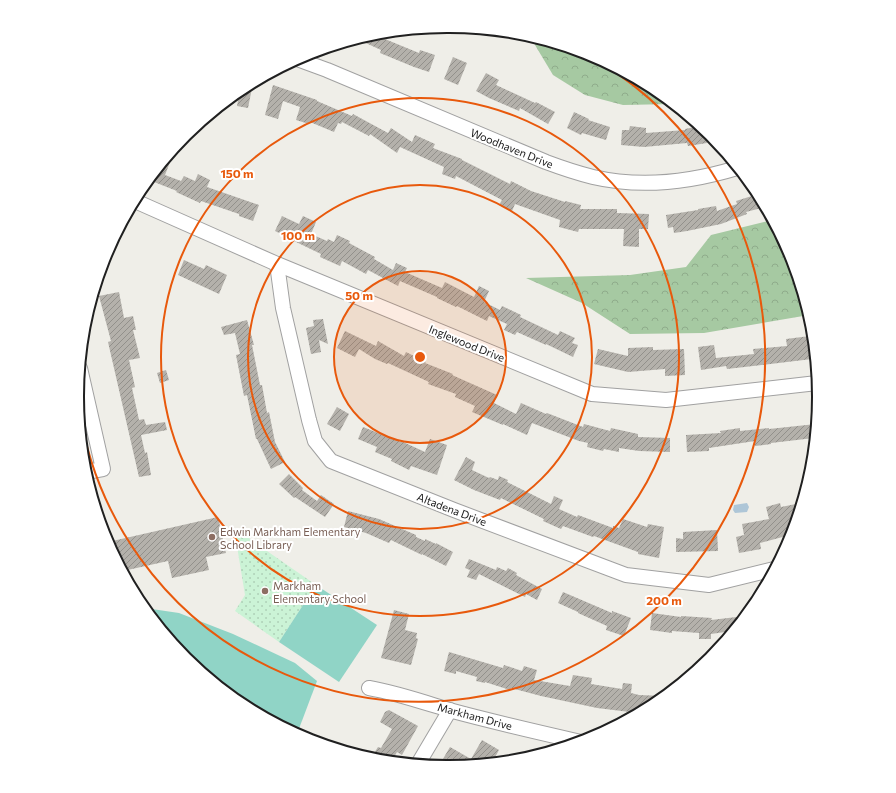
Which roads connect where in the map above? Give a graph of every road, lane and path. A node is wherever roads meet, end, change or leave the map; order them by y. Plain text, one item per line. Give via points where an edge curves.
1 (306, 62) edge
2 (731, 170) edge
3 (140, 204) edge
4 (277, 264) junction
5 (812, 385) edge
6 (84, 387) edge
7 (92, 471) edge
8 (767, 571) edge
9 (369, 688) dead end
10 (450, 710) junction
11 (569, 739) edge
12 (421, 759) edge

1 - 2 street, Woodhaven Drive via 569,171 619,181 645,182 700,178
3 - 4 street, Inglewood Drive
4 - 5 street, Inglewood Drive via 592,394 666,400
4 - 8 street, Altadena Drive via 283,308 309,420 315,441 331,461 626,575 709,584
6 - 7 street via 103,469
9 - 10 street, Markham Drive
10 - 11 street, Markham Drive
10 - 12 street

